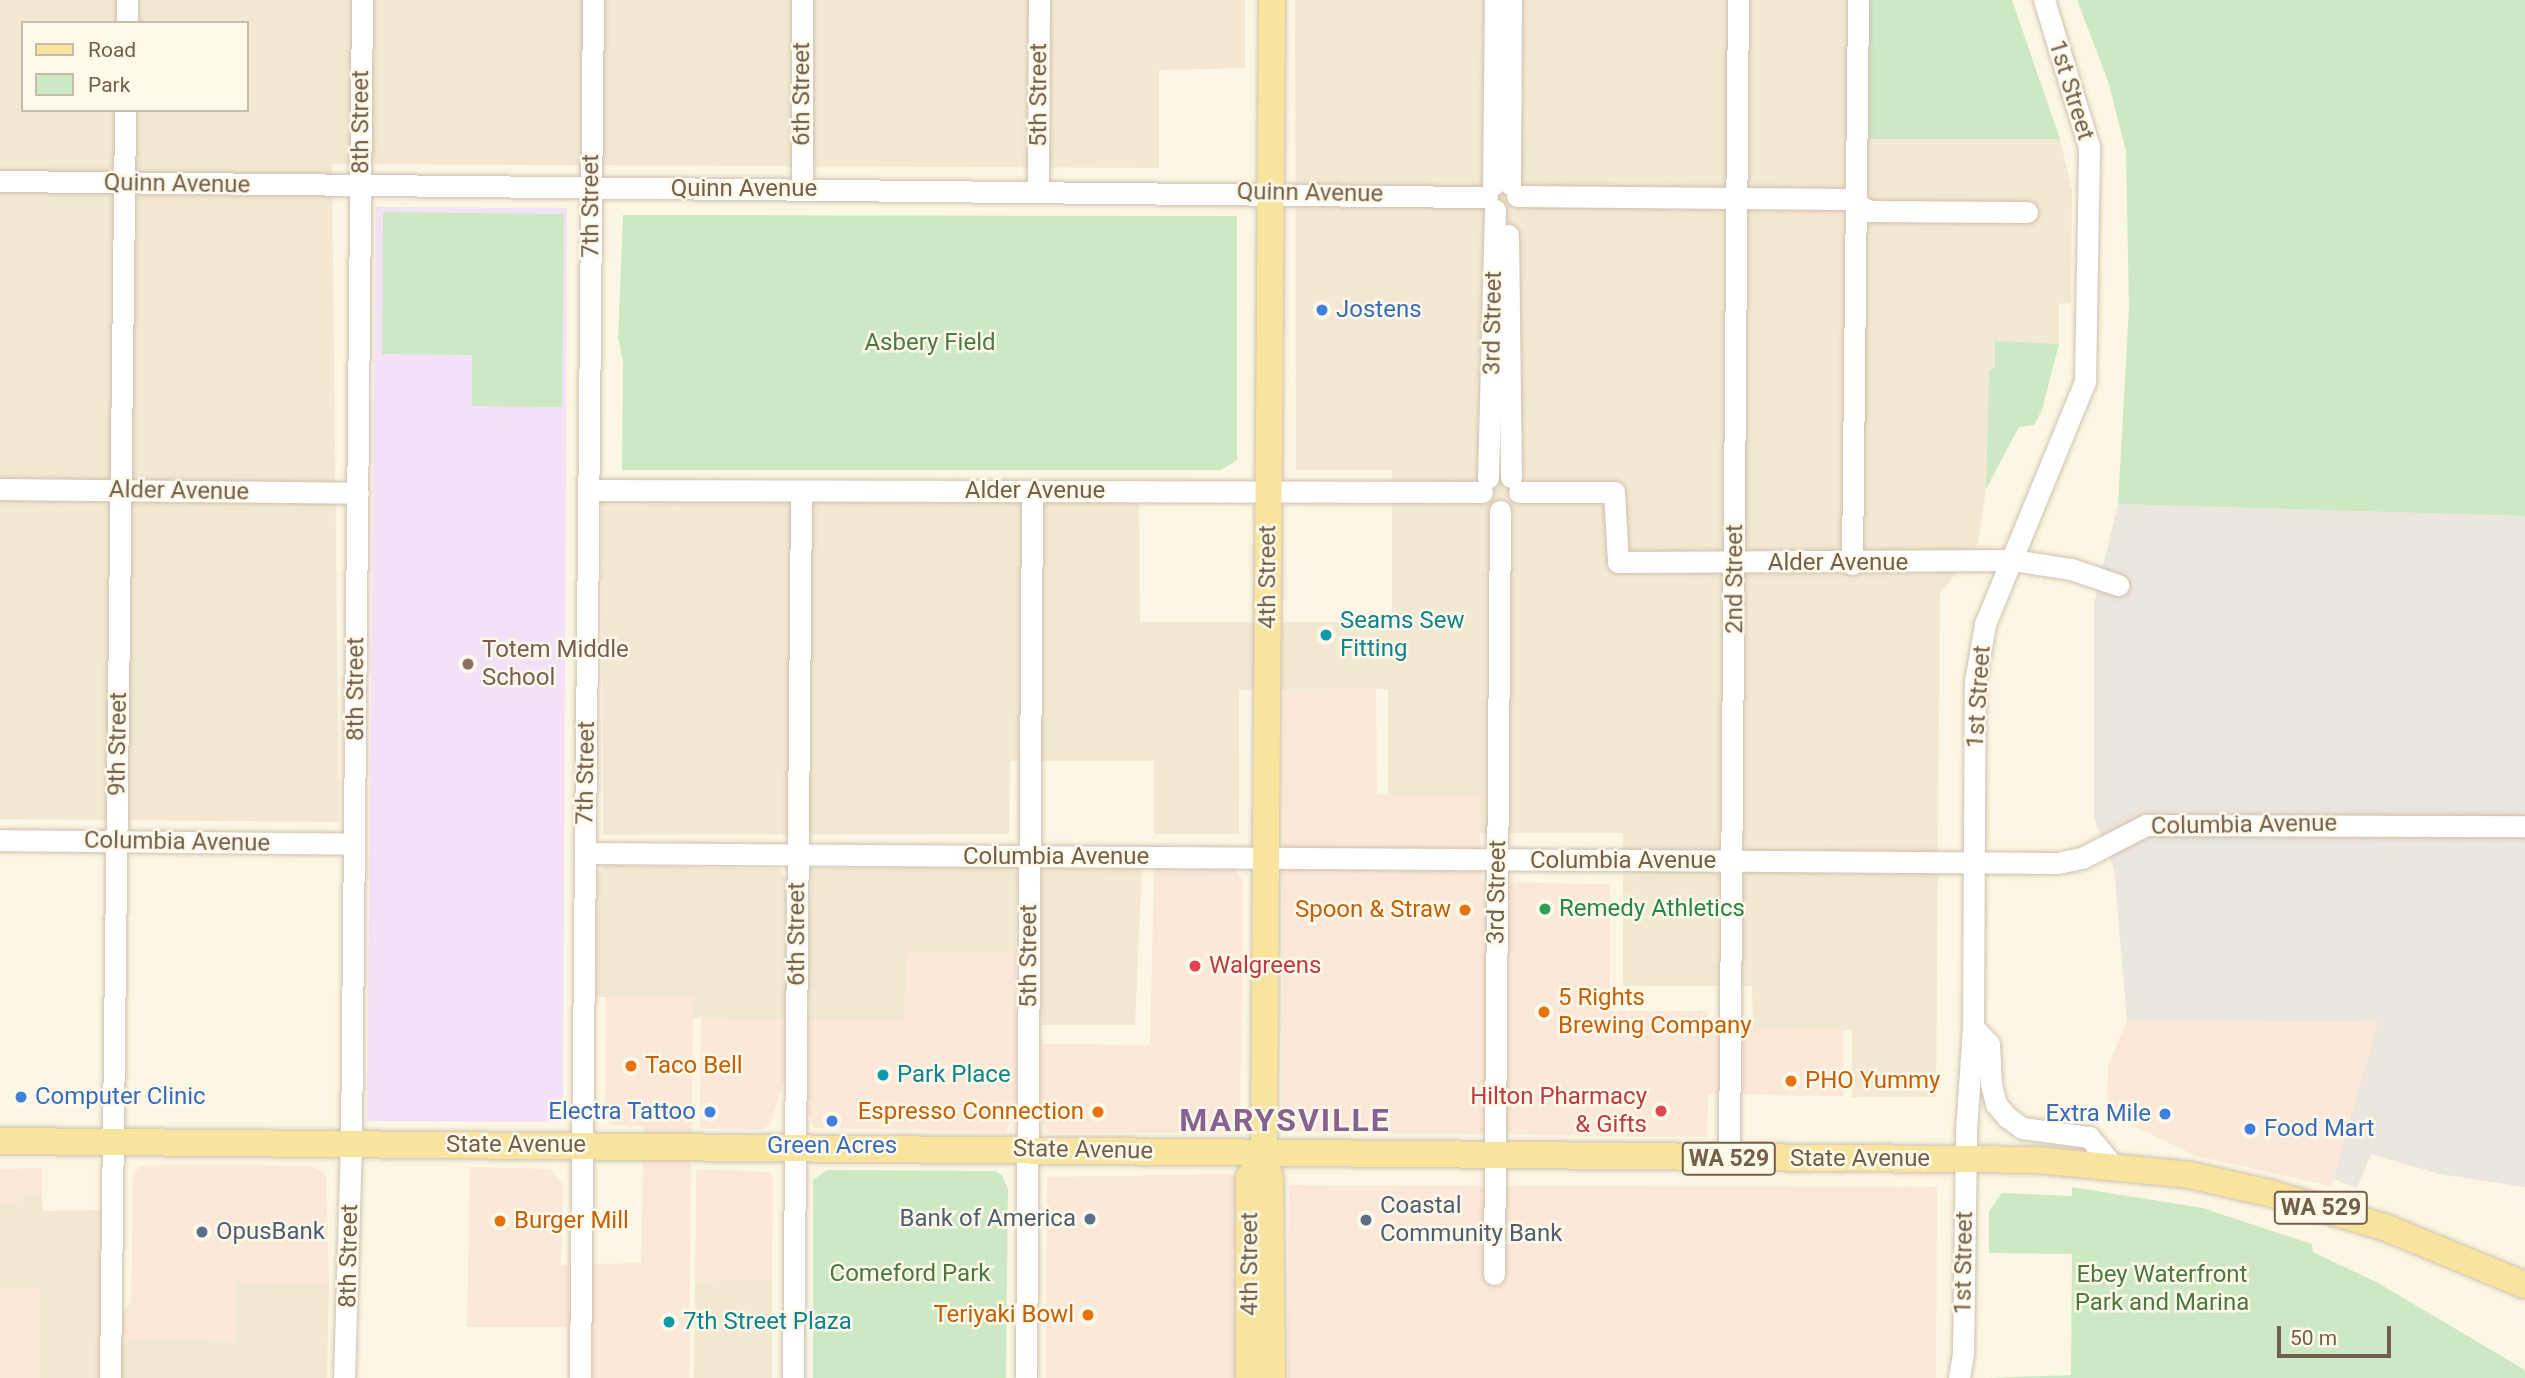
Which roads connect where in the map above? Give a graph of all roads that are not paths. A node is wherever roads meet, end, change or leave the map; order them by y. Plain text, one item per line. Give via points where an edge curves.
1 (127, 0) edge
2 (362, 0) edge
3 (593, 0) edge
4 (802, 0) edge
5 (1039, 0) edge
6 (1272, 0) edge
7 (1494, 0) edge
8 (1511, 0) edge
9 (1738, 0) edge
10 (1858, 0) edge
11 (2044, 0) edge
12 (127, 21) edge
13 (125, 112) edge
14 (0, 181) edge
15 (124, 182) junction
16 (360, 186) junction
17 (590, 189) junction
18 (802, 189) junction
19 (1038, 189) junction
20 (1271, 192) junction
21 (1502, 197) junction
22 (1737, 198) junction
23 (1858, 204) junction
24 (2027, 212) dead end
25 (1485, 485) junction
26 (1515, 485) junction
27 (0, 489) edge
28 (122, 490) junction
29 (589, 490) junction
30 (801, 491) junction
31 (1032, 491) junction
32 (1268, 491) junction
33 (358, 493) junction
34 (1500, 511) junction
35 (2013, 560) junction
36 (1735, 563) junction
37 (1852, 564) junction
38 (2118, 585) dead end
39 (2525, 826) edge
40 (0, 840) edge
41 (117, 841) junction
42 (354, 844) junction
43 (586, 853) junction
44 (798, 855) junction
45 (1030, 857) junction
46 (1266, 859) junction
47 (1497, 860) junction
48 (1733, 862) junction
49 (1974, 863) junction
50 (1973, 1027) junction
51 (0, 1141) edge
52 (113, 1142) junction
53 (351, 1144) junction
54 (583, 1146) junction
55 (795, 1146) junction
56 (1027, 1149) junction
57 (1264, 1153) junction
58 (1493, 1154) junction
59 (1729, 1158) junction
60 (1966, 1159) junction
61 (2114, 1167) junction
62 (1494, 1274) dead end
63 (2522, 1283) edge
64 (110, 1378) edge
65 (344, 1378) edge
66 (580, 1378) edge
67 (793, 1378) edge
68 (1026, 1378) edge
69 (1249, 1378) edge
70 (1272, 1378) edge
71 (1959, 1378) edge

1 - 12 street
2 - 16 street, 8th Street
3 - 17 street, 7th Street
4 - 18 street, 6th Street
5 - 19 street, 5th Street
6 - 20 main road, 4th Street
7 - 21 street, 3rd Street
8 - 21 street, 3rd Street
9 - 22 street, 2nd Street
10 - 23 street
11 - 35 street, 1st Street via 2089,147 2085,381
13 - 15 street, 9th Street
14 - 15 street, Quinn Avenue
15 - 16 street, Quinn Avenue
15 - 28 street, 9th Street
16 - 17 street, Quinn Avenue
16 - 33 street, 8th Street
17 - 18 street, Quinn Avenue
17 - 29 street, 7th Street
18 - 19 street, Quinn Avenue
19 - 20 street, Quinn Avenue
20 - 21 street, Quinn Avenue
20 - 32 main road, 4th Street
21 - 22 street, Quinn Avenue
21 - 25 street, 3rd Street
21 - 26 street, 3rd Street
22 - 23 street, Quinn Avenue via 1847,199
22 - 36 street, 2nd Street
23 - 24 street, Quinn Avenue via 1870,211
23 - 37 street
25 - 26 street via 1500,473
25 - 32 street, Alder Avenue
25 - 34 street via 1487,505
26 - 34 street via 1513,505
26 - 36 street, Alder Avenue via 1614,492 1618,562
27 - 28 street, Alder Avenue
28 - 33 street, Alder Avenue
28 - 41 street, 9th Street
29 - 30 street, Alder Avenue
29 - 43 street, 7th Street
30 - 31 street, Alder Avenue
30 - 44 street, 6th Street
31 - 32 street, Alder Avenue
31 - 45 street, 5th Street
32 - 46 main road, 4th Street
33 - 42 street, 8th Street
34 - 47 street, 3rd Street
35 - 37 street, Alder Avenue
35 - 38 street via 2071,569
35 - 49 street, 1st Street via 1985,624 1975,682
36 - 37 street, Alder Avenue
36 - 48 street, 2nd Street
39 - 49 street, Columbia Avenue via 2146,825 2070,861
40 - 41 street, Columbia Avenue
41 - 42 street, Columbia Avenue
41 - 52 street, 9th Street
42 - 53 street, 8th Street
43 - 44 street, Columbia Avenue
43 - 54 street, 7th Street
44 - 45 street, Columbia Avenue
44 - 55 street, 6th Street
45 - 46 street, Columbia Avenue
45 - 56 street, 5th Street
46 - 47 street, Columbia Avenue
46 - 57 main road, 4th Street
47 - 48 street, Columbia Avenue
47 - 58 street, 3rd Street
48 - 49 street, Columbia Avenue
48 - 59 street, 2nd Street
49 - 50 street, 1st Street
50 - 60 street, 1st Street
50 - 61 street via 1989,1044 1991,1084 1996,1104 2007,1117 2022,1128 2089,1137
51 - 52 main road, State Avenue
52 - 53 main road, State Avenue
52 - 64 street, 9th Street
53 - 54 main road, State Avenue
53 - 65 street, 8th Street
54 - 55 main road, State Avenue
54 - 66 street, 7th Street
55 - 56 main road, State Avenue
55 - 67 street, 6th Street
56 - 57 main road, State Avenue
56 - 68 street, 5th Street
57 - 58 main road, State Avenue / WA 529
57 - 69 main road, 4th Street via 1249,1178
57 - 70 main road, 4th Street via 1270,1180
58 - 59 main road, State Avenue / WA 529
58 - 62 street, 3rd Street
59 - 60 main road, State Avenue / WA 529
60 - 61 main road, State Avenue / WA 529
60 - 71 street, 1st Street
61 - 63 main road, State Avenue / WA 529 via 2189,1175 2339,1212

